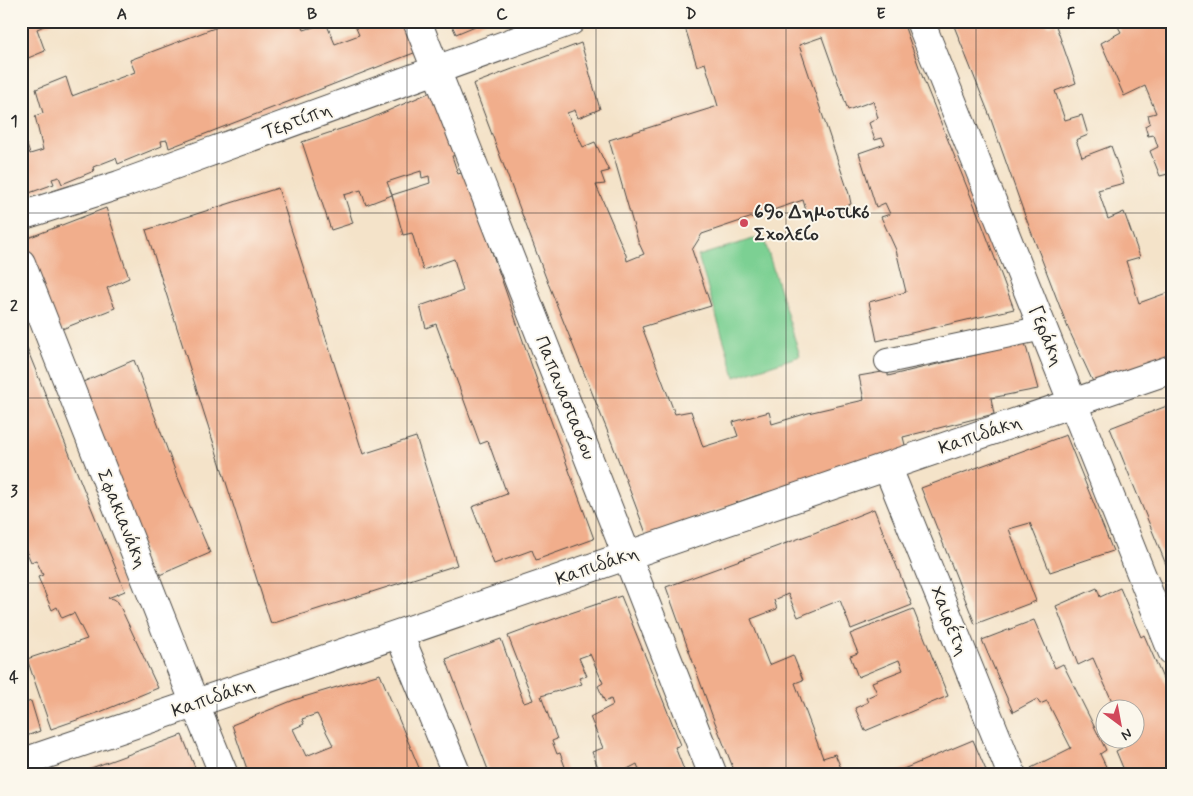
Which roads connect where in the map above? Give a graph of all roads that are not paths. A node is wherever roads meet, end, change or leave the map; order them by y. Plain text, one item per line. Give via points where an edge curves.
1 (416, 21) edge
2 (571, 21) edge
3 (920, 21) edge
4 (436, 71) junction
5 (21, 216) edge
6 (21, 264) edge
7 (1043, 328) junction
8 (887, 361) dead end
9 (1172, 369) edge
10 (1073, 403) junction
11 (887, 466) junction
12 (627, 556) junction
13 (399, 634) junction
14 (1172, 650) edge
15 (195, 704) junction
16 (21, 764) edge
17 (224, 775) edge
18 (457, 775) edge
19 (713, 775) edge
20 (1012, 775) edge

1 - 4 street, Παπαναστασίου
2 - 4 street, Τερτίπη
3 - 7 street, Γεράκη
4 - 5 street, Τερτίπη via 119,185
4 - 12 street, Παπαναστασίου
6 - 15 street, Σφακιανάκη
7 - 8 lane
7 - 10 street, Γεράκη
9 - 10 street, Καπιδάκη
10 - 11 street, Καπιδάκη
10 - 14 street, Γεράκη
11 - 12 street, Καπιδάκη
11 - 20 street, Χαιρέτη
12 - 13 street, Καπιδάκη
12 - 19 street, Παπαναστασίου
13 - 15 street, Καπιδάκη
13 - 18 street
15 - 16 street, Καπιδάκη
15 - 17 street, Σφακιανάκη

